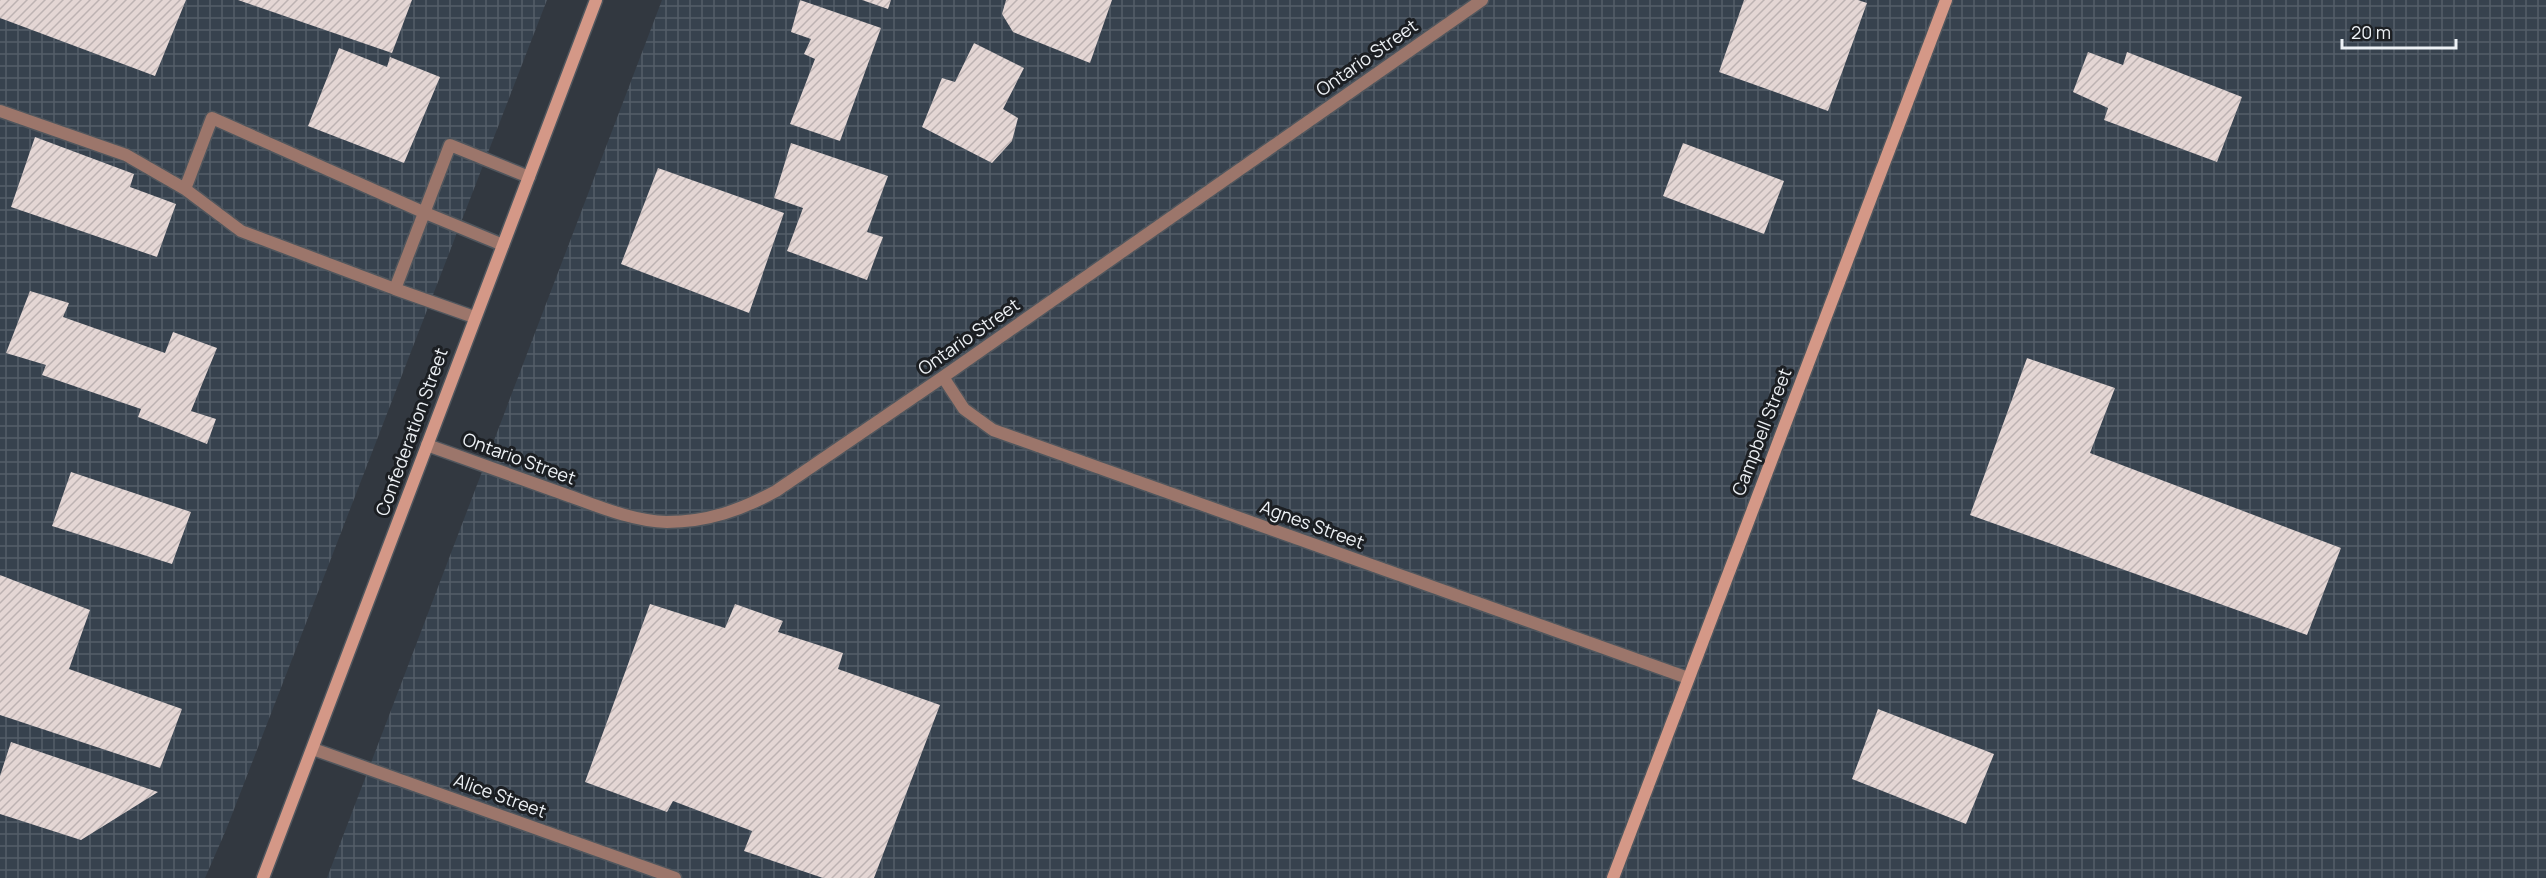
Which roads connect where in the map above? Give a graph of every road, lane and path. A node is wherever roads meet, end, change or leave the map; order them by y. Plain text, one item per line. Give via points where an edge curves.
1 (596, 0) edge
2 (1482, 0) edge
3 (1946, 0) edge
4 (0, 111) edge
5 (529, 177) junction
6 (185, 189) junction
7 (423, 212) junction
8 (503, 245) junction
9 (395, 289) junction
10 (474, 317) junction
11 (943, 377) junction
12 (427, 445) junction
13 (1688, 678) junction
14 (313, 749) junction
15 (263, 878) edge
16 (675, 878) edge
17 (1613, 878) edge

1 - 5 main road, Confederation Street
2 - 11 street, Ontario Street
3 - 13 main road, Campbell Street
4 - 6 street via 126,155
5 - 7 street via 450,145
5 - 8 main road, Confederation Street
6 - 7 street via 212,118
6 - 9 street via 241,231
7 - 8 street
7 - 9 street
8 - 10 main road, Confederation Street
9 - 10 street
10 - 12 main road, Confederation Street
11 - 12 street, Ontario Street via 776,491 729,514 709,518 666,522 623,514
11 - 13 street, Agnes Street via 964,409 993,430
12 - 14 main road, Confederation Street
13 - 17 main road, Campbell Street
14 - 15 main road, Confederation Street
14 - 16 street, Alice Street

